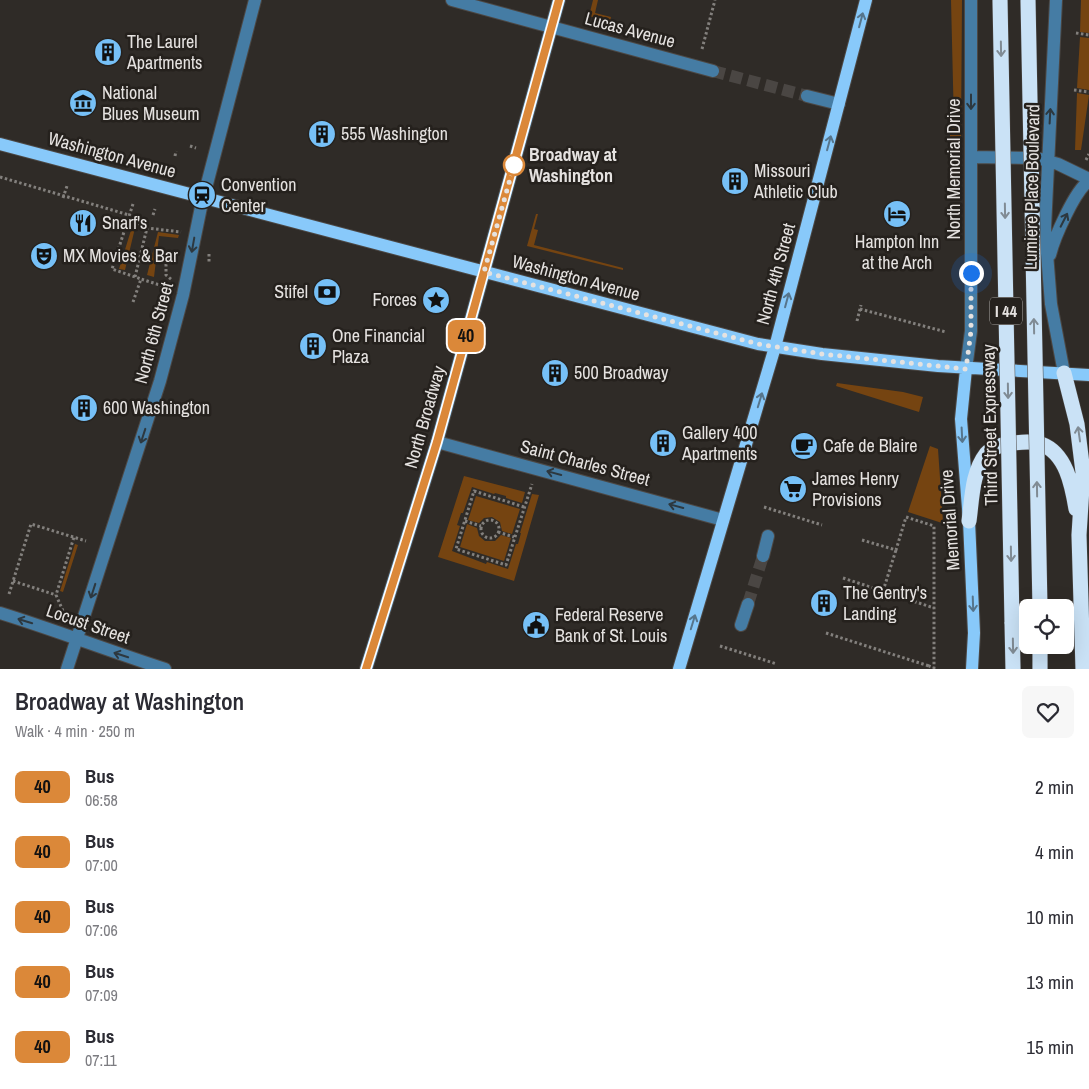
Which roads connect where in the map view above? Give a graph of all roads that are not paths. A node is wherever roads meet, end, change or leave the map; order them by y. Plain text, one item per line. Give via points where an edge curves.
1 (256, 0) edge
2 (452, 0) edge
3 (559, 0) edge
4 (866, 0) edge
5 (971, 0) edge
6 (1000, 0) edge
7 (1028, 0) edge
8 (1056, 0) edge
9 (552, 27) junction
10 (713, 70) tunnel mouth
11 (807, 96) tunnel mouth
12 (839, 104) junction
13 (0, 144) edge
14 (971, 157) junction
15 (1047, 160) junction
16 (1089, 180) edge
17 (203, 198) junction
18 (1047, 264) junction
19 (484, 272) junction
20 (775, 348) junction
21 (966, 369) junction
22 (1064, 373) junction
23 (1089, 375) edge
24 (437, 442) junction
25 (723, 520) junction
26 (969, 521) junction
27 (1079, 535) junction
28 (768, 536) dead end
29 (763, 556) tunnel mouth
30 (1040, 599) edge
31 (748, 604) tunnel mouth
32 (0, 613) edge
33 (741, 625) dead end
34 (78, 639) junction
35 (1040, 654) edge
36 (67, 669) edge
37 (165, 669) edge
38 (366, 669) edge
39 (679, 669) edge
40 (972, 669) edge
41 (1013, 669) edge
42 (1040, 669) edge
43 (1083, 669) edge

1 - 17 street, North 6th Street
2 - 9 street, Lucas Avenue
3 - 9 main road, North Broadway
12 -> 4 main road, North 4th Street
5 -> 14 street, North Memorial Drive
6 -> 41 highway, Third Street Expressway / I 44, bridge
30 -> 7 highway, I 44, bridge
15 -> 8 street, Lumiere Place Boulevard
9 - 10 street, Lucas Avenue
9 - 19 main road, North Broadway
11 - 12 street
20 -> 12 main road, North 4th Street
13 - 17 main road, Washington Avenue
14 - 15 street
14 - 21 street, North Memorial Drive via 971,331
15 - 16 street
15 - 18 street, Lumiere Place Boulevard
18 -> 16 street via 1056,236 1079,191
17 - 19 main road, Washington Avenue
17 -> 34 street, North 6th Street via 183,295 160,381
18 - 22 street, Lumiere Place Boulevard
19 - 20 main road, Washington Avenue
19 - 24 main road, North Broadway
20 - 21 main road, Washington Avenue
25 -> 20 main road, North 4th Street
21 - 22 main road, Washington Avenue
21 -> 26 main road, Memorial Drive via 961,419
22 - 23 main road, Washington Avenue
27 -> 22 highway via 1083,472 1080,440
25 -> 24 street, Saint Charles Street
24 - 38 main road, North Broadway
39 -> 25 main road, North 4th Street
26 - 27 highway via 977,473 987,452 1006,444 1040,444 1054,452 1064,467 1074,497
26 -> 40 main road, Memorial Drive via 974,633
27 - 43 highway
28 - 29 street
31 - 33 street
34 -> 32 street, Locust Street
34 - 36 street, North 6th Street
37 -> 34 street, Locust Street
35 - 42 highway

